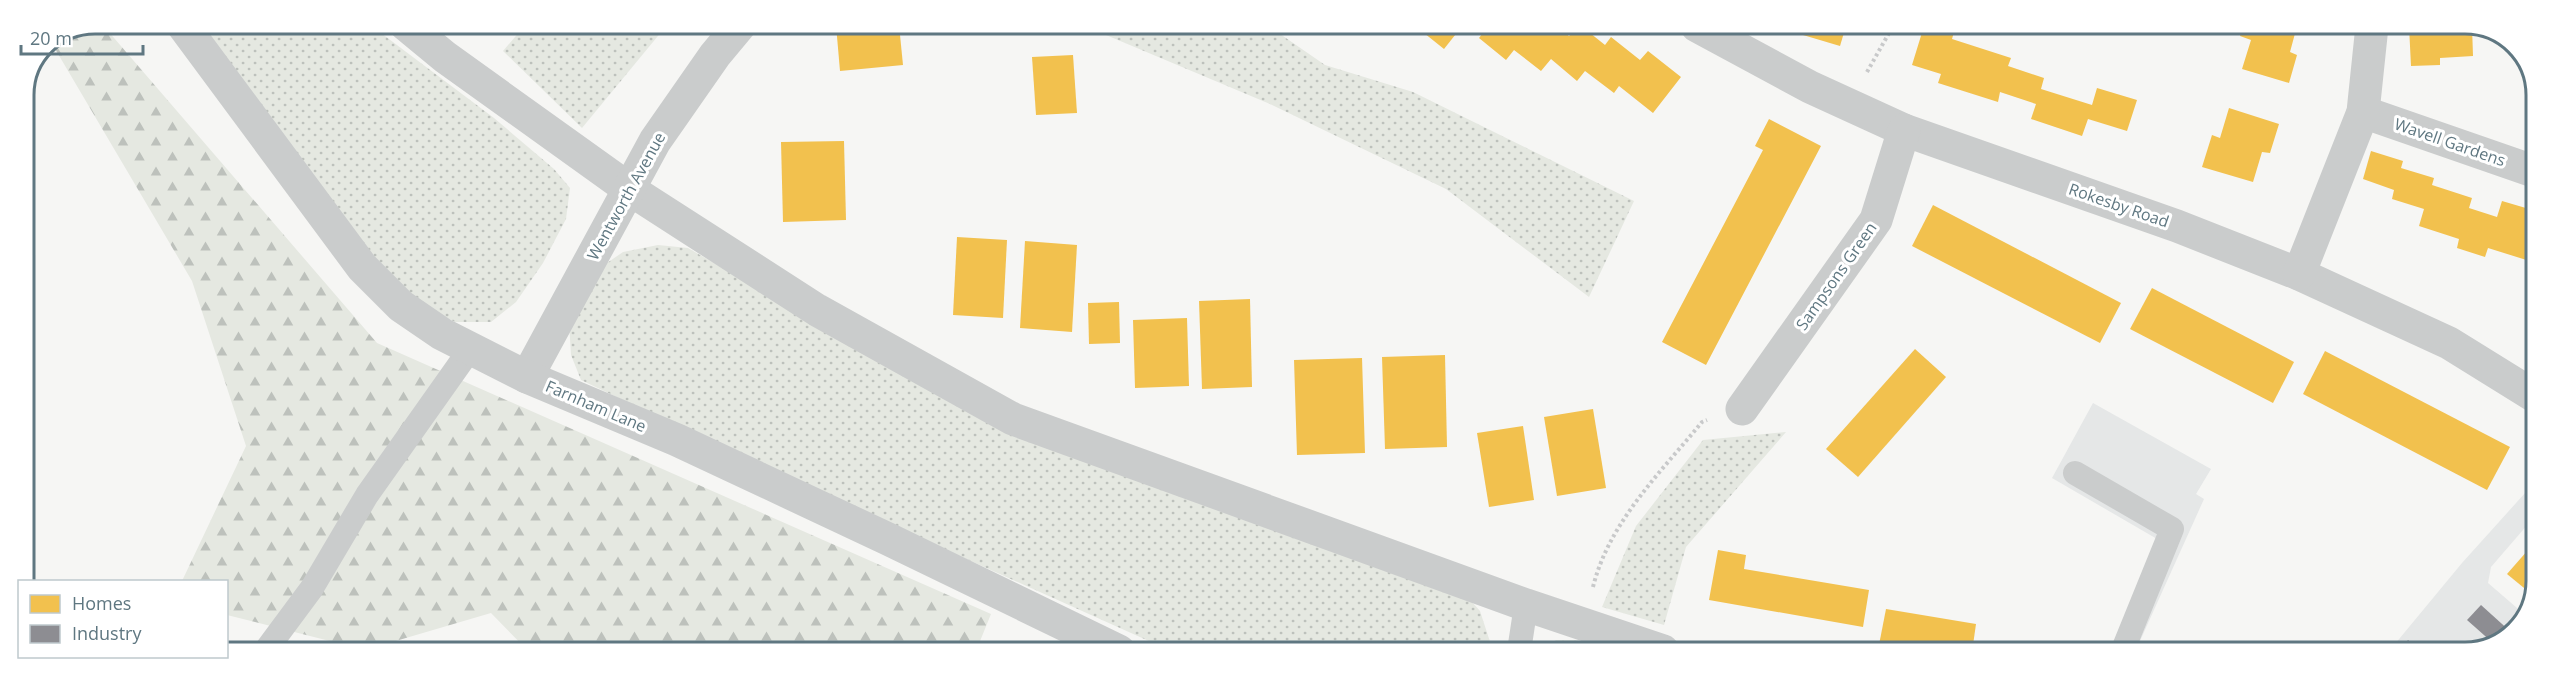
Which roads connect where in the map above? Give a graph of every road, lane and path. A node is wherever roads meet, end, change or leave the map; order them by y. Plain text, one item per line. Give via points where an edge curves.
1 (189, 34) edge
2 (417, 34) edge
3 (732, 34) edge
4 (1712, 34) edge
5 (1888, 34) edge
6 (2371, 34) edge
7 (1849, 104) junction
8 (2363, 112) junction
9 (1904, 130) junction
10 (2526, 169) edge
11 (629, 189) junction
12 (2299, 274) junction
13 (471, 348) junction
14 (527, 377) junction
15 (2526, 391) edge
16 (1742, 409) joint
17 (2075, 473) dead end
18 (1526, 605) junction
19 (1584, 623) junction
20 (272, 642) edge
21 (1100, 642) edge
22 (1520, 642) edge
23 (1638, 642) edge
24 (2126, 642) edge

1 - 13 street, Farnham Lane via 362,267 401,306
2 - 11 street
3 - 11 street, Wentworth Avenue via 655,141
4 - 7 street, Rokesby Road
5 - 7 path
6 - 8 street
7 - 9 street, Rokesby Road
8 - 10 street, Wavell Gardens
8 - 12 street
9 - 12 street, Rokesby Road via 2177,226
9 - 16 street, Sampsons Green via 1876,220
11 - 14 street, Wentworth Avenue
11 - 18 street via 817,310 1013,419
12 - 15 street, Rokesby Road via 2449,343
13 - 14 street, Farnham Lane
13 - 20 lane via 367,495 312,588
14 - 21 street, Farnham Lane via 677,440
16 - 19 path via 1702,422 1623,519 1595,576
17 - 24 lane via 2172,529
18 - 19 street
18 - 22 lane
19 - 23 street

